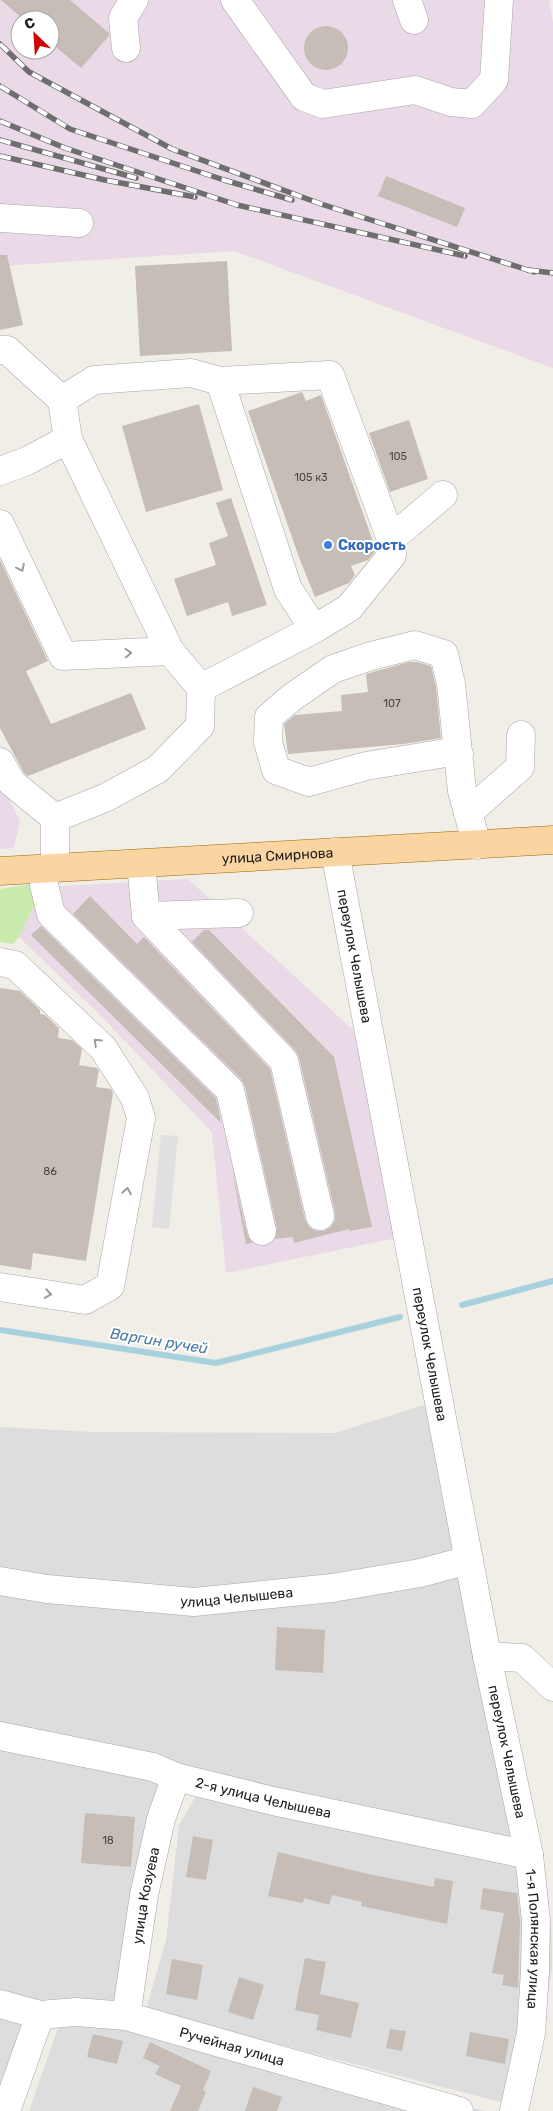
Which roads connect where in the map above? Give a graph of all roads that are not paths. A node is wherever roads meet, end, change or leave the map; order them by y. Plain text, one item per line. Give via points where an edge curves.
1 (134, 0) edge
2 (235, 0) edge
3 (499, 0) edge
4 (126, 48) dead end
5 (0, 218) edge
6 (79, 223) dead end
7 (0, 350) edge
8 (220, 381) junction
9 (62, 400) junction
10 (68, 440) junction
11 (0, 471) edge
12 (443, 495) dead end
13 (0, 524) edge
14 (391, 540) junction
15 (314, 628) junction
16 (170, 651) junction
17 (201, 688) junction
18 (521, 735) dead end
19 (459, 754) junction
20 (4, 775) edge
21 (468, 813) junction
22 (55, 818) junction
23 (553, 840) edge
24 (477, 845) junction
25 (335, 852) junction
26 (141, 864) junction
27 (49, 869) junction
28 (0, 871) edge
29 (239, 914) dead end
30 (146, 916) junction
31 (0, 962) edge
32 (320, 1216) dead end
33 (262, 1231) dead end
34 (0, 1287) edge
35 (469, 1560) junction
36 (0, 1581) edge
37 (487, 1656) junction
38 (553, 1687) edge
39 (0, 1736) edge
40 (176, 1777) junction
41 (529, 1855) junction
42 (0, 2004) edge
43 (40, 2014) junction
44 (126, 2016) junction
45 (6, 2111) edge
46 (460, 2111) edge
47 (514, 2111) edge

1 - 4 street via 123,18
2 - 3 street via 304,97 323,104 415,90 450,102 472,104 494,80
5 - 6 street
7 - 9 street via 7,350
8 - 9 street via 191,373 94,380
8 - 14 street via 330,375
8 - 15 street via 288,588
9 - 10 street
10 - 11 street
10 - 16 street
12 - 14 street
13 -> 16 street via 63,656
14 - 15 street via 392,555 349,608
15 - 17 street
16 - 17 street
17 - 22 street via 200,726 158,769 107,797
18 - 21 street via 520,767
19 - 19 street via 444,654 415,645 333,670 269,717 268,742 276,770 309,782 366,766 446,753
19 - 21 street via 462,791
20 - 22 street
21 - 24 street
22 - 27 street
23 - 24 main road, улица Смирнова
24 - 25 main road, улица Смирнова
25 - 26 main road, улица Смирнова
25 - 35 street, переулок Челышева
26 - 27 main road, улица Смирнова
26 - 30 street
27 - 28 main road, улица Смирнова
27 - 33 street via 44,885 51,914 230,1090
29 - 30 street
30 - 32 street via 284,1062
34 -> 31 street via 85,1300 110,1286 141,1118 134,1098 103,1048 15,965
35 - 36 street, улица Челышева via 420,1573 332,1588 194,1602 47,1589
35 - 37 street, переулок Челышева
37 - 38 street via 522,1658
37 - 41 street, переулок Челышева
39 - 40 street, 2-я улица Челышева via 153,1767
40 - 41 street, 2-я улица Челышева via 273,1801
40 - 44 street, улица Козуева via 161,1819 144,1895
41 - 47 street, 1-я Полянская улица via 536,1921 535,1971 531,2033
42 - 43 street, Ручейная улица
43 - 44 street, Ручейная улица via 76,2012
43 - 45 street
44 - 46 street, Ручейная улица

